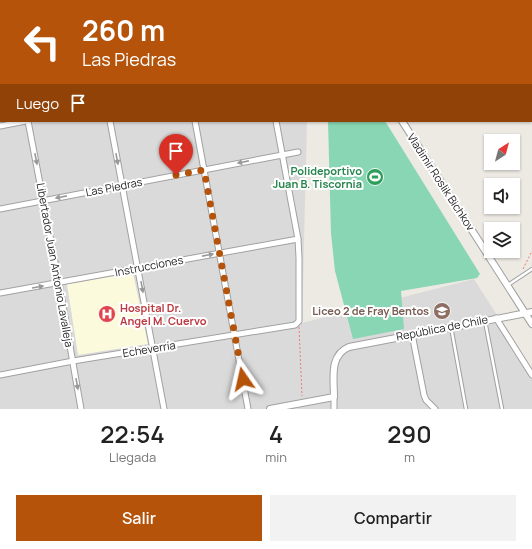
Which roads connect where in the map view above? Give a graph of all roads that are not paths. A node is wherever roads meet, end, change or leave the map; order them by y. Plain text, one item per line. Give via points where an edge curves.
1 (22, 122) edge
2 (27, 122) edge
3 (110, 122) edge
4 (195, 122) edge
5 (276, 122) edge
6 (403, 122) edge
7 (0, 126) edge
8 (298, 152) dead end
9 (282, 155) junction
10 (204, 170) junction
11 (122, 185) junction
12 (44, 200) junction
13 (0, 209) edge
14 (298, 239) junction
15 (220, 253) junction
16 (138, 268) junction
17 (532, 270) edge
18 (59, 283) junction
19 (508, 286) junction
20 (0, 293) edge
21 (525, 312) junction
22 (532, 312) edge
23 (496, 318) junction
24 (485, 320) junction
25 (532, 324) edge
26 (451, 327) junction
27 (234, 334) junction
28 (412, 334) junction
29 (153, 349) junction
30 (73, 361) junction
31 (0, 375) edge
32 (532, 375) edge
33 (334, 397) junction
34 (81, 409) edge
35 (164, 409) edge
36 (248, 409) edge
37 (270, 409) edge
38 (334, 409) edge
39 (435, 409) edge
40 (466, 409) edge
41 (502, 409) edge

1 - 7 street
2 -> 12 street, Libertador Juan Antonio Lavalleja
3 -> 11 street
4 - 10 street
5 - 9 street
6 - 19 street, Vladimir Roslik Bichkov
8 - 9 street, Las Piedras
9 -> 10 street, Las Piedras
9 - 14 street
10 - 11 street, Las Piedras
10 - 15 street
11 -> 12 street, Las Piedras
11 - 16 street
12 - 13 street, Las Piedras
12 - 18 street, Libertador Juan Antonio Lavalleja
14 - 15 street, Instrucciones
14 - 27 street, Echeverría via 298,323
16 -> 15 street, Instrucciones
15 - 27 street
16 - 18 street, Instrucciones
16 -> 29 street
17 - 19 lane
20 -> 18 street, Instrucciones
18 - 30 street, Libertador Juan Antonio Lavalleja
19 - 21 street, Vladimir Roslik Bichkov
21 - 22 street, República de Chile
21 - 23 street, República de Chile
21 - 25 street, Vladimir Roslik Bichkov
23 - 24 street, República de Chile
23 - 32 street
24 - 26 street, República de Chile
24 - 41 lane
26 - 28 street, República de Chile
26 - 40 lane
27 - 29 street, Echeverría
27 - 36 street
28 - 33 street, República de Chile via 344,350 335,361
28 - 39 street via 424,395
29 - 30 street, Echeverría
29 - 35 street
30 - 31 street, Echeverría
30 -> 34 street, Libertador Juan Antonio Lavalleja
33 - 37 street
33 - 38 street

